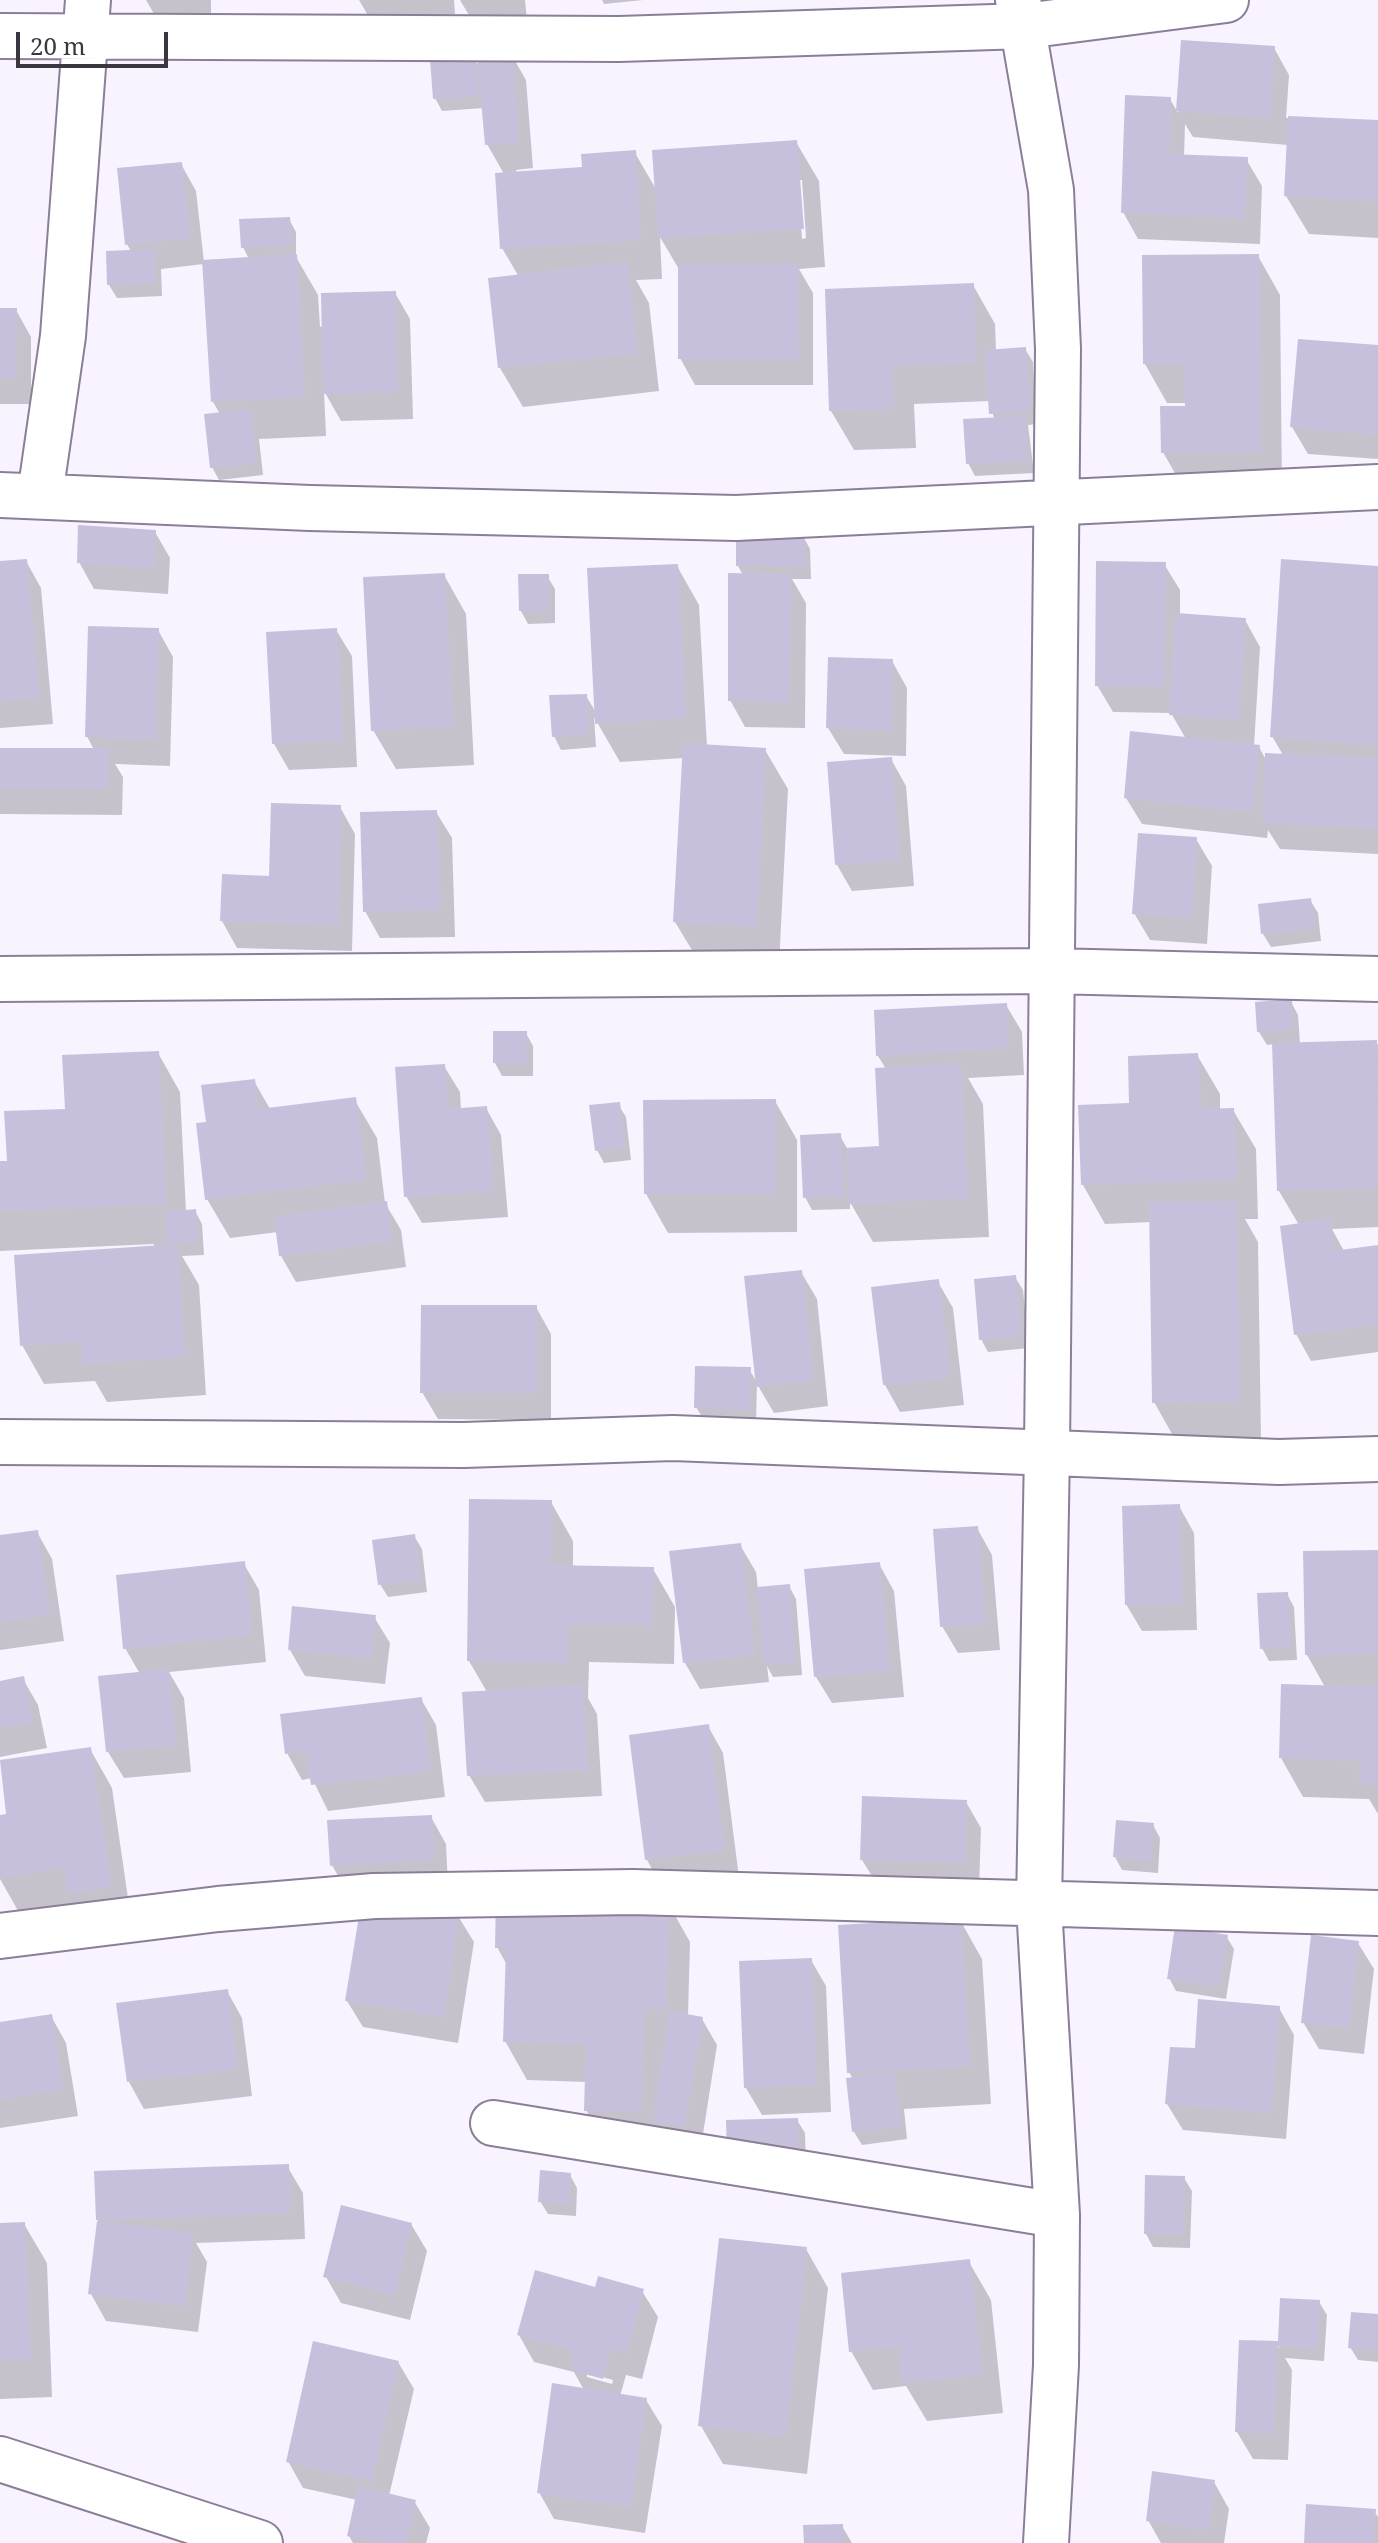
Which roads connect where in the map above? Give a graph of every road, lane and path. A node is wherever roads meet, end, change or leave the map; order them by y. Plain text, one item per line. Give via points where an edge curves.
1 (1226, 0) edge
2 (1022, 13) edge
3 (87, 18) edge
4 (0, 36) edge
5 (1378, 487) edge
6 (20, 495) edge
7 (1054, 501) junction
8 (1050, 971) junction
9 (0, 979) edge
10 (1378, 979) edge
11 (0, 1442) edge
12 (1047, 1450) junction
13 (1378, 1459) edge
14 (1039, 1906) junction
15 (1378, 1913) edge
16 (0, 1936) edge
17 (493, 2123) dead end
18 (1057, 2215) junction
19 (0, 2459) edge
20 (260, 2543) edge
21 (1046, 2543) edge

1 - 2 street
2 - 3 street via 619,39
2 - 7 street via 1051,190 1058,349
3 - 4 street
3 - 6 street via 63,336
5 - 7 street
6 - 7 street via 736,518
7 - 8 street
8 - 9 street
8 - 10 street
8 - 12 street
11 - 12 street via 464,1445 673,1438
12 - 13 street via 1279,1462
12 - 14 street
14 - 15 street
14 - 16 street via 633,1892 374,1896
14 - 18 street
17 - 18 street
18 - 21 street via 1056,2365
19 - 20 street

